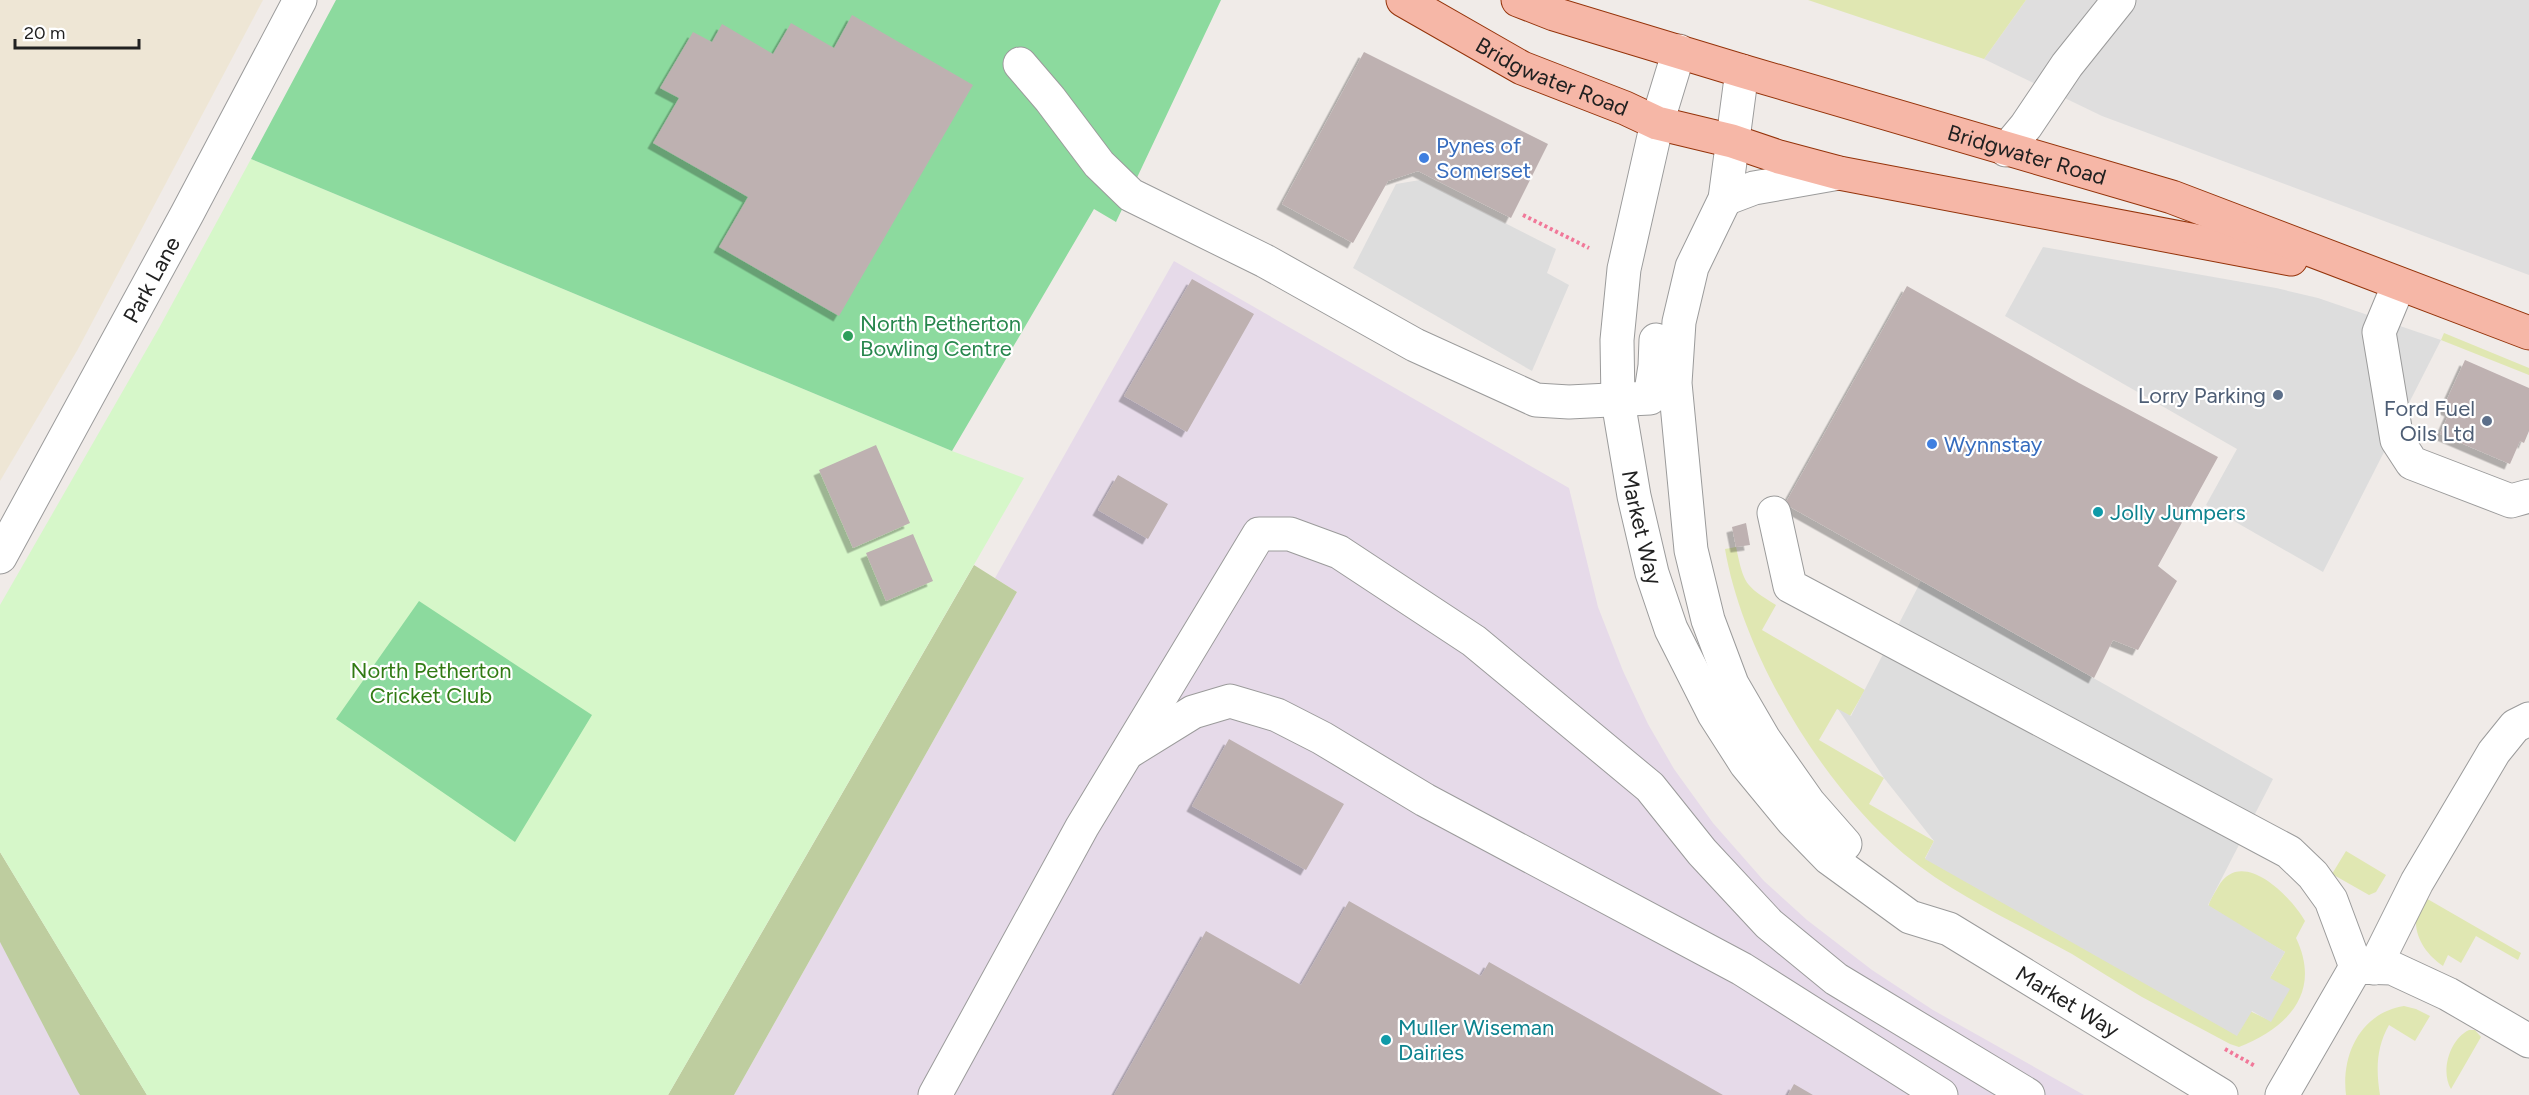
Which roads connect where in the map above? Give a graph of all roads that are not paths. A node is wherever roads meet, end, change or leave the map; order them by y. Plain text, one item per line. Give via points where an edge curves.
1 (300, 0) edge
2 (1403, 0) edge
3 (1518, 0) edge
4 (2119, 0) edge
5 (1679, 51) junction
6 (1020, 64) dead end
7 (1742, 71) junction
8 (1657, 123) junction
9 (1732, 141) junction
10 (2006, 150) junction
11 (1839, 173) junction
12 (1725, 199) junction
13 (2394, 282) junction
14 (1685, 298) junction
15 (2529, 333) edge
16 (1618, 400) junction
17 (2529, 496) edge
18 (1774, 513) dead end
19 (0, 557) edge
20 (2529, 719) edge
21 (1125, 753) junction
22 (1910, 917) junction
23 (2365, 967) junction
24 (2529, 1041) edge
25 (935, 1095) edge
26 (1941, 1095) edge
27 (2028, 1095) edge
28 (2221, 1095) edge
29 (2282, 1095) edge

1 - 19 street, Park Lane
2 - 8 main road, Bridgwater Road via 1522,68
3 - 5 main road, Bridgwater Road
4 - 10 street
5 - 7 main road, Bridgwater Road
5 - 8 street, Market Way
6 - 16 street via 1099,164 1131,195 1265,261 1415,345 1536,400
7 - 9 street, Market Way
7 - 10 main road, Bridgwater Road
8 - 9 main road, Bridgwater Road
8 - 16 street, Market Way via 1622,281 1617,340
9 - 11 main road, Bridgwater Road
9 - 12 street, Market Way
10 - 13 main road, Bridgwater Road via 2172,197
11 - 12 street via 1754,188
11 - 13 main road, Bridgwater Road
12 - 14 street, Market Way via 1692,267
13 - 15 main road, Bridgwater Road
13 - 17 street via 2379,332 2397,440 2412,463 2511,501
14 - 16 street via 1656,336 1650,398
14 - 22 street, Market Way via 1679,322 1675,383 1691,550 1708,620 1732,684 1764,739 1809,803
16 - 22 street, Market Way via 1652,573 1671,629 1714,714 1746,764 1793,821 1829,858
18 - 23 street via 1790,586 2289,852 2331,900
20 - 23 street via 2515,726 2494,752
21 - 25 street
21 - 26 street via 1193,712 1230,701 1277,715 1425,800 1742,969
21 - 27 street via 1259,534 1290,534 1339,552 1474,641 1606,749 1650,787 1702,852 1769,924 1836,979
22 - 28 street, Market Way via 1949,929
23 - 24 street via 2392,968
23 - 29 street

